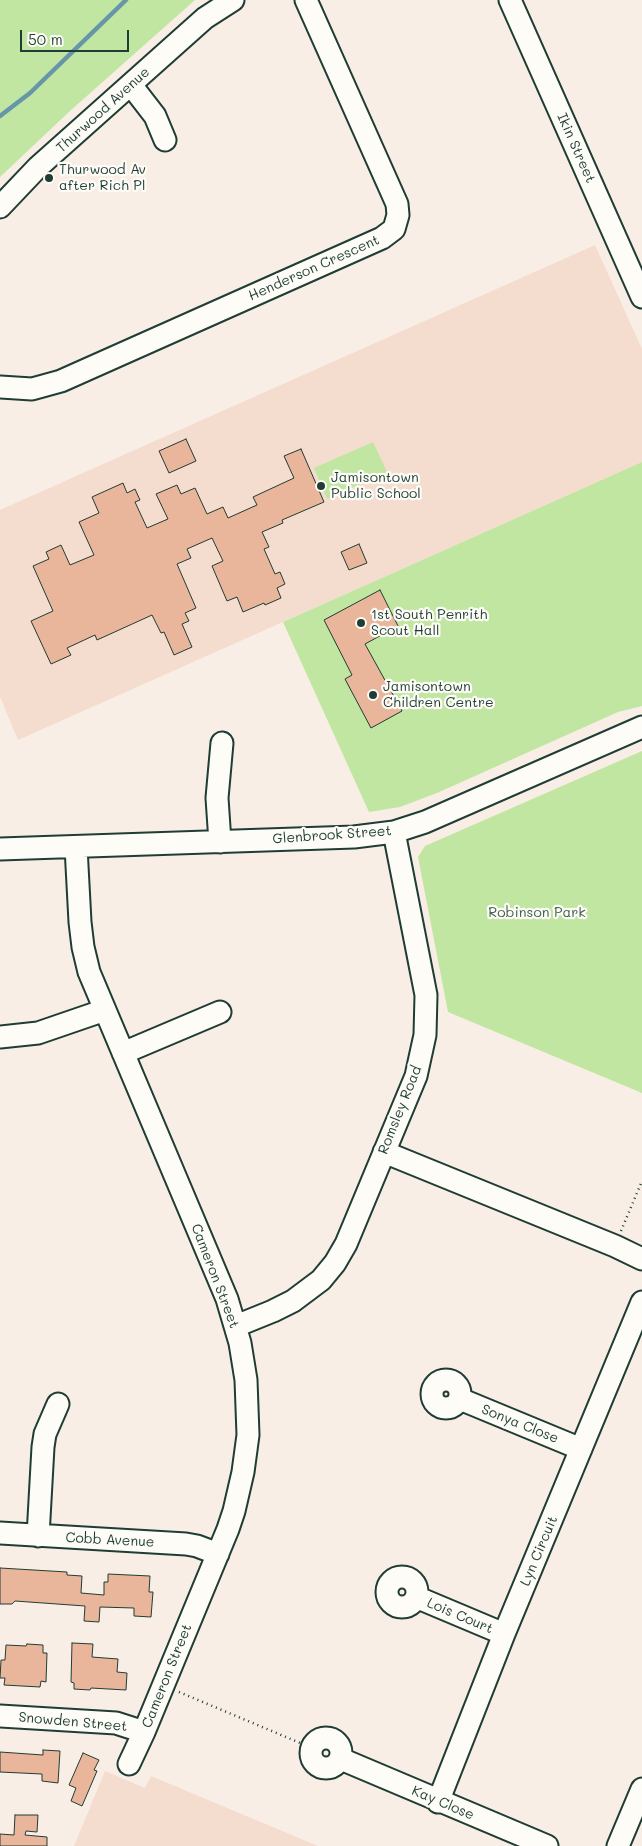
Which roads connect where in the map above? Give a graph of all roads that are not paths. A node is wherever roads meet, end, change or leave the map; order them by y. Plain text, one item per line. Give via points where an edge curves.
1 (233, 0) edge
2 (306, 0) edge
3 (510, 0) edge
4 (131, 85) junction
5 (165, 140) dead end
6 (0, 207) edge
7 (637, 270) edge
8 (642, 297) edge
9 (0, 387) edge
10 (642, 727) edge
11 (222, 743) dead end
12 (394, 832) junction
13 (220, 842) junction
14 (76, 847) junction
15 (0, 849) edge
16 (105, 1010) junction
17 (220, 1012) dead end
18 (0, 1037) edge
19 (123, 1053) junction
20 (384, 1152) junction
21 (642, 1259) edge
22 (642, 1302) edge
23 (236, 1326) junction
24 (460, 1399) dead end
25 (58, 1404) dead end
26 (581, 1449) junction
27 (0, 1533) edge
28 (38, 1536) junction
29 (218, 1554) junction
30 (416, 1597) dead end
31 (504, 1634) junction
32 (0, 1716) edge
33 (144, 1732) junction
34 (340, 1759) dead end
35 (129, 1764) dead end
36 (642, 1789) edge
37 (438, 1802) junction
38 (547, 1846) edge
39 (618, 1846) edge

1 - 4 street, Thurwood Avenue via 205,18
2 - 9 street, Henderson Crescent via 397,204 394,228 382,238 61,381 32,389
3 - 7 street, Ikin Street
4 - 5 street via 155,116
4 - 6 street, Thurwood Avenue via 38,167
7 - 8 street, Ikin Street
10 - 12 street, Glenbrook Street via 425,822
11 - 13 street via 217,787
12 - 13 street, Glenbrook Street via 354,837
12 - 20 street, Romsley Road via 427,1009 416,1076
13 - 14 street, Glenbrook Street
14 - 15 street, Glenbrook Street
14 - 16 street, Cameron Street via 83,946 89,972
16 - 18 street via 38,1033
16 - 19 street, Cameron Street
17 - 19 street
19 - 23 street, Cameron Street
20 - 21 street
20 - 23 street, Romsley Road via 346,1244 317,1284 293,1301
22 - 26 street, Lyn Circuit
23 - 29 street, Cameron Street via 246,1380 248,1435 239,1493
24 - 26 street, Sonya Close
25 - 28 street via 43,1447
26 - 31 street, Lyn Circuit
27 - 28 street, Cobb Avenue
28 - 29 street, Cobb Avenue via 186,1544
29 - 33 street, Cameron Street
30 - 31 street, Lois Court
31 - 37 street, Lyn Circuit
32 - 33 street, Snowden Street via 116,1724
33 - 35 street, Cameron Street
34 - 37 street, Kay Close
36 - 39 street
37 - 38 street, Kay Close

